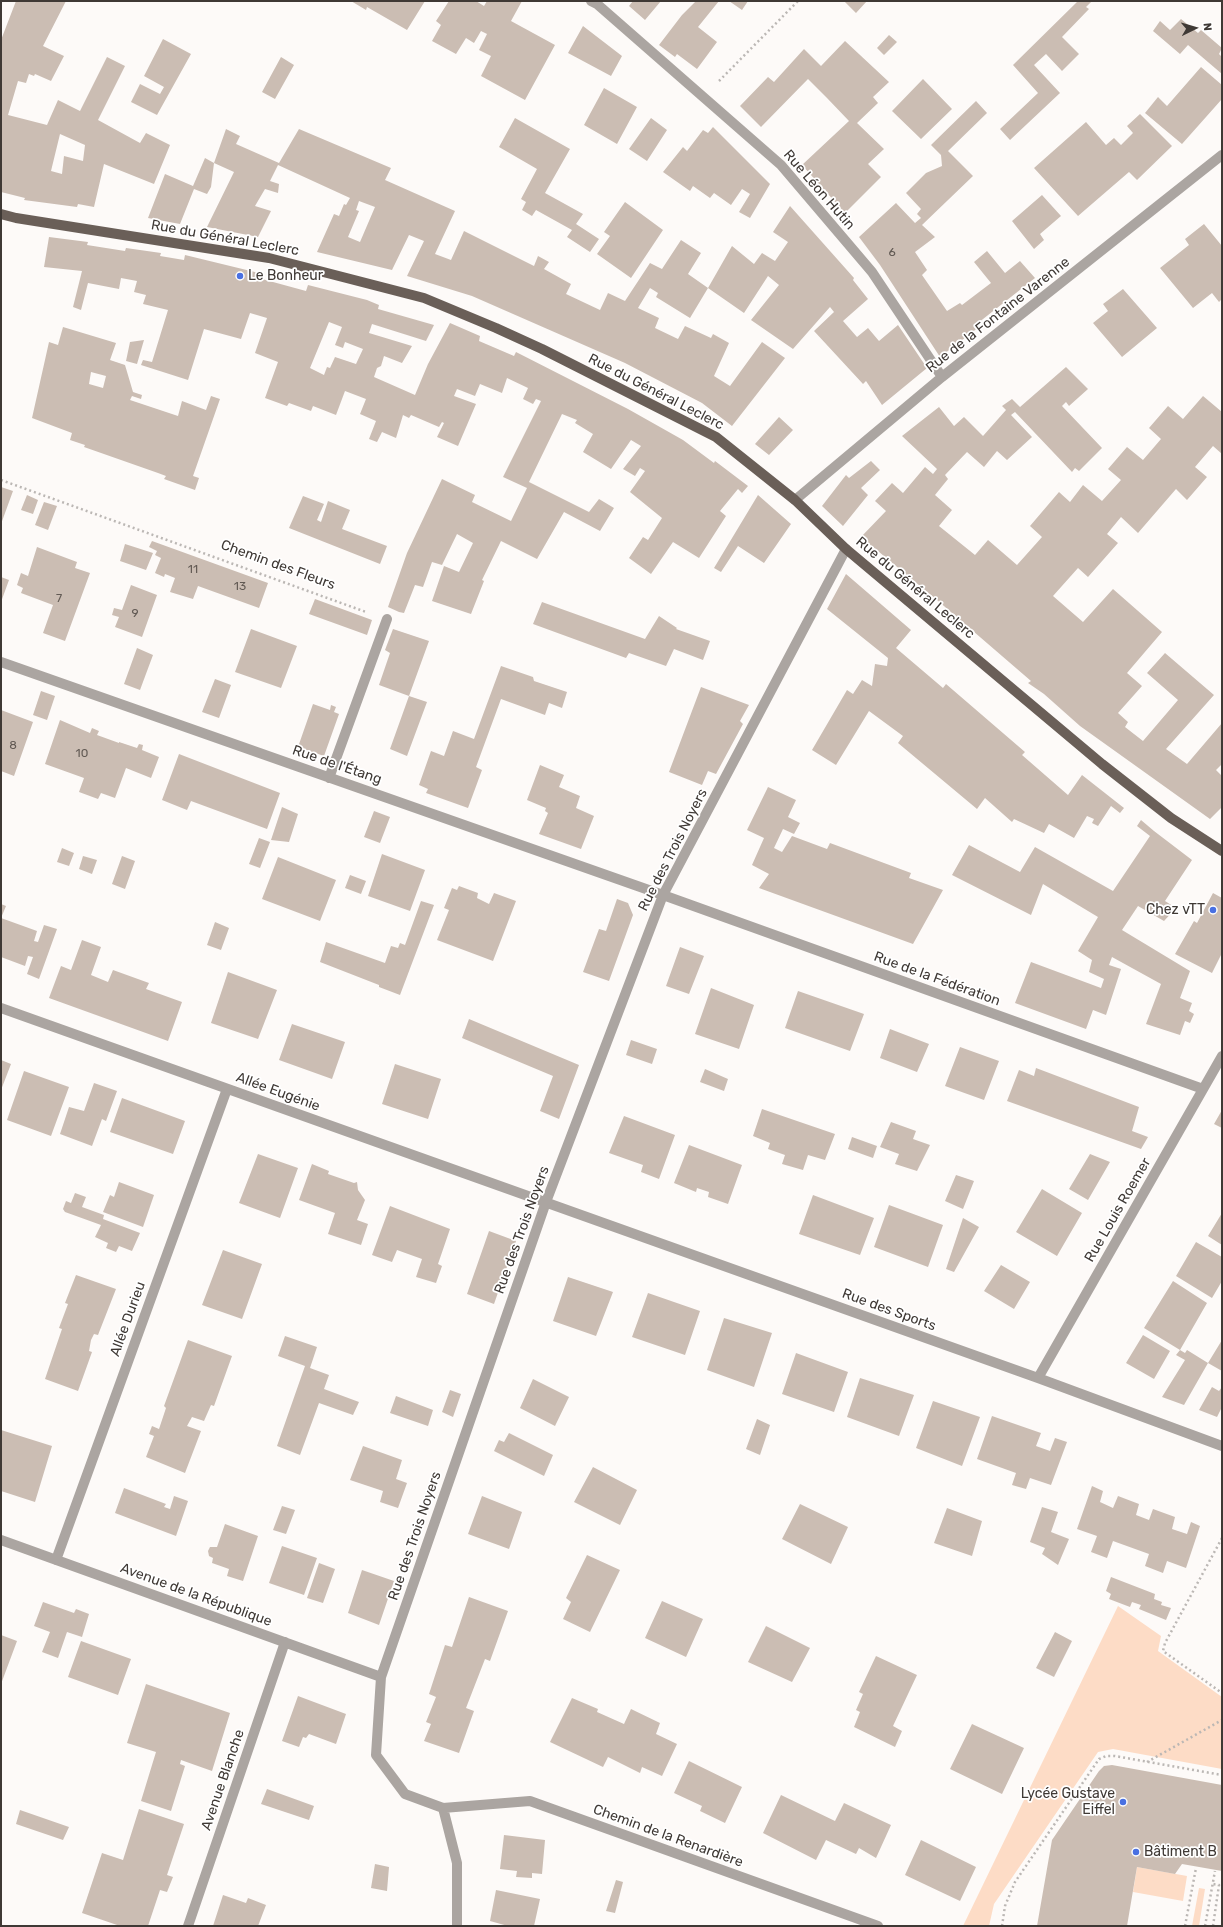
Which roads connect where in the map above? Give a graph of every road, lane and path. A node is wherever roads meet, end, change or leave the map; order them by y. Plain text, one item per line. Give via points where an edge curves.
1 (591, 1) edge
2 (798, 1) edge
3 (705, 98) junction
4 (1222, 155) edge
5 (1, 214) edge
6 (942, 377) junction
7 (1, 480) edge
8 (795, 500) junction
9 (846, 549) junction
10 (387, 619) joint
11 (1, 662) edge
12 (329, 778) junction
13 (1222, 852) edge
14 (663, 895) junction
15 (1, 1008) edge
16 (1222, 1056) edge
17 (227, 1089) junction
18 (1203, 1089) junction
19 (546, 1202) junction
20 (1038, 1378) junction
21 (1222, 1446) edge
22 (1222, 1538) edge
23 (1, 1540) edge
24 (56, 1560) junction
25 (285, 1642) junction
26 (381, 1676) junction
27 (1222, 1694) edge
28 (1222, 1720) edge
29 (1147, 1762) junction
30 (1222, 1775) edge
31 (444, 1808) junction
32 (1196, 1868) dead end
33 (1215, 1872) dead end
34 (1213, 1883) junction
35 (188, 1926) edge
36 (457, 1926) edge
37 (878, 1926) edge
38 (1002, 1926) edge
39 (1185, 1926) edge
40 (1206, 1926) edge
41 (1213, 1926) edge

1 - 3 street, Rue Léon Hutin
2 - 3 path
3 - 6 street, Rue Léon Hutin via 781,165 872,272
4 - 6 street, Rue de la Fontaine Varenne
5 - 8 main road, Rue du Général Leclerc via 247,254 424,298 542,349 716,437
6 - 8 street, Rue de la Fontaine Varenne
7 - 10 path, Chemin des Fleurs
8 - 9 main road, Rue du Général Leclerc
9 - 13 main road, Rue du Général Leclerc via 1102,764 1171,818
9 - 14 street, Rue des Trois Noyers
10 - 12 street
11 - 12 street, Rue de l'Étang
12 - 14 street, Rue de l'Étang
14 - 18 street, Rue de la Fédération
14 - 19 street, Rue des Trois Noyers
15 - 17 street, Allée Eugénie
16 - 18 street, Rue Louis Roemer
17 - 19 street, Allée Eugénie
17 - 24 street, Allée Durieu
18 - 20 street, Rue Louis Roemer
19 - 20 street, Rue des Sports
19 - 26 street, Rue des Trois Noyers
20 - 21 street, Rue des Sports
22 - 27 path via 1162,1651
23 - 24 street, Avenue de la République
24 - 25 street, Avenue de la République
25 - 26 street, Avenue de la République
25 - 35 street, Avenue Blanche
26 - 31 street, Rue des Trois Noyers via 376,1754 405,1794
28 - 29 path
29 - 30 path
29 - 38 path via 1115,1756 1100,1759 1015,1882 1005,1906
31 - 36 street via 457,1863
31 - 37 street, Chemin de la Renardière via 530,1801
32 - 39 path
33 - 34 path
34 - 40 path
34 - 41 path via 1219,1885

